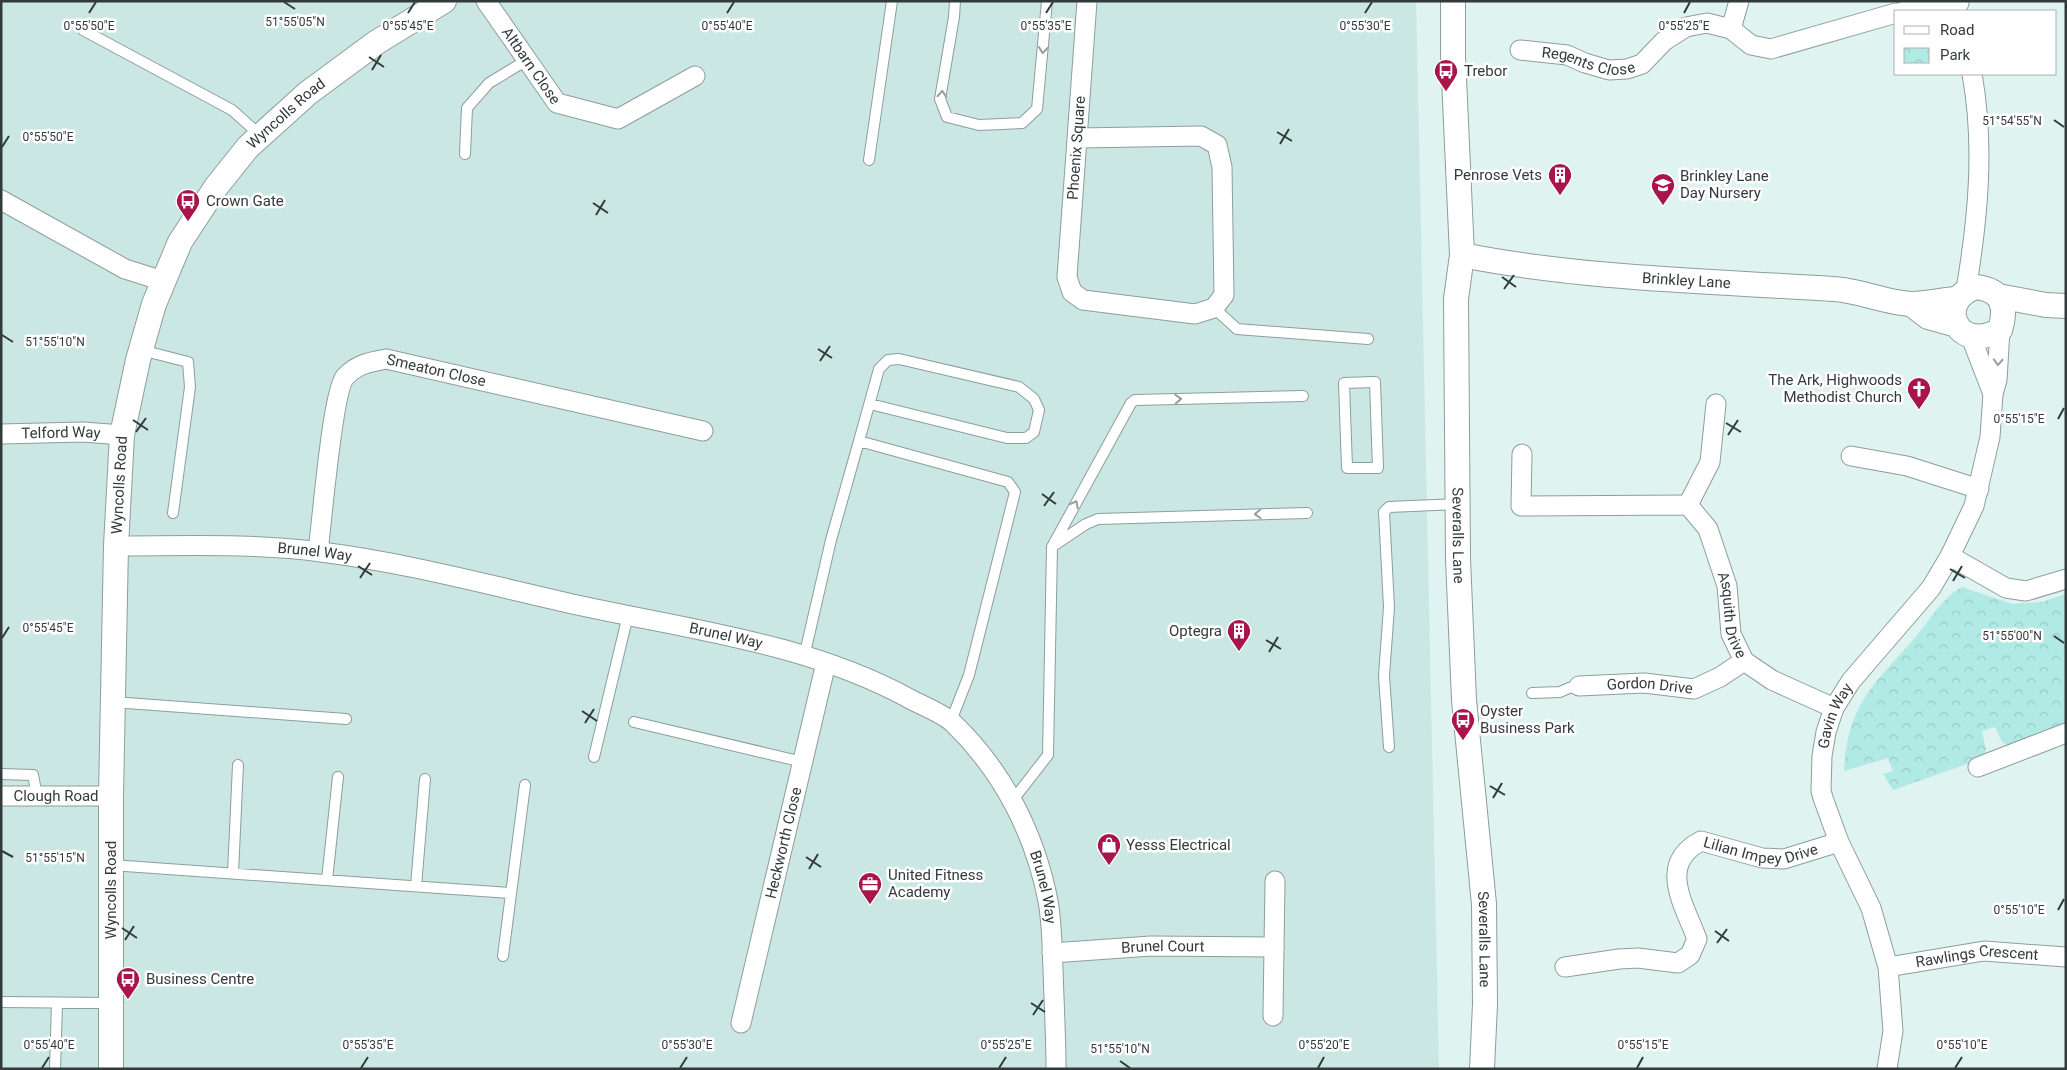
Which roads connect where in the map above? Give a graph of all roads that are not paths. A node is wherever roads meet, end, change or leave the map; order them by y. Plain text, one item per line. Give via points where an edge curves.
1 (444, 1) edge
2 (486, 1) edge
3 (892, 1) edge
4 (954, 1) edge
5 (1048, 1) edge
6 (1087, 1) edge
7 (1453, 1) edge
8 (1739, 1) edge
9 (1960, 5) edge
10 (1913, 10) edge
11 (1894, 15) edge
12 (1732, 29) junction
13 (83, 30) dead end
14 (1520, 50) dead end
15 (527, 60) junction
16 (1972, 75) edge
17 (695, 76) dead end
18 (260, 136) junction
19 (1077, 138) junction
20 (465, 154) dead end
21 (869, 160) dead end
22 (1, 200) edge
23 (1462, 255) junction
24 (163, 281) junction
25 (1977, 293) junction
26 (1911, 304) junction
27 (2056, 305) edge
28 (1214, 308) junction
29 (2001, 325) junction
30 (1964, 331) junction
31 (1368, 339) dead end
32 (141, 350) junction
33 (1993, 394) junction
34 (1303, 396) dead end
35 (870, 404) junction
36 (1716, 404) dead end
37 (703, 431) dead end
38 (1, 434) edge
39 (122, 435) junction
40 (859, 441) junction
41 (1522, 454) dead end
42 (1851, 456) dead end
43 (1378, 468) joint
44 (1979, 489) junction
45 (1458, 504) junction
46 (1688, 505) junction
47 (173, 512) dead end
48 (1307, 513) dead end
49 (116, 546) junction
50 (1052, 547) junction
51 (318, 551) junction
52 (1950, 556) junction
53 (2066, 579) edge
54 (628, 615) junction
55 (804, 657) junction
56 (1744, 661) junction
57 (826, 663) junction
58 (1579, 686) joint
59 (1532, 693) dead end
60 (113, 702) junction
61 (1834, 708) junction
62 (346, 719) dead end
63 (951, 721) junction
64 (634, 722) dead end
65 (2066, 733) edge
66 (1388, 747) dead end
67 (594, 757) dead end
68 (803, 762) junction
69 (238, 765) dead end
70 (1978, 768) dead end
71 (1, 774) edge
72 (338, 777) dead end
73 (425, 779) dead end
74 (525, 785) dead end
75 (1, 796) edge
76 (37, 796) junction
77 (111, 796) junction
78 (1013, 800) junction
79 (1839, 842) junction
80 (111, 865) junction
81 (233, 873) junction
82 (327, 880) junction
83 (1275, 881) dead end
84 (416, 886) junction
85 (510, 893) junction
86 (1274, 947) junction
87 (1052, 953) junction
88 (503, 956) dead end
89 (2066, 957) edge
90 (1565, 967) dead end
91 (1888, 967) junction
92 (1, 1002) edge
93 (57, 1003) junction
94 (110, 1003) junction
95 (1273, 1016) dead end
96 (741, 1023) dead end
97 (55, 1069) edge
98 (111, 1069) edge
99 (1056, 1069) edge
100 (1482, 1069) edge
101 (1887, 1069) edge

1 - 18 street, Wyncolls Road via 369,48 308,93
2 - 15 street, Altbarn Close
3 - 21 lane
5 -> 4 lane via 1037,109 1022,123 979,125 947,117 940,99
6 - 19 street, Phoenix Square
7 - 23 street, Severalls Lane
8 - 12 street
9 - 10 street
11 - 12 street, Regents Close via 1771,49 1752,45
12 - 14 street, Regents Close via 1707,22 1686,27 1664,40 1642,64 1627,69 1609,70 1567,55
13 - 18 lane via 232,110
15 - 17 street, Altbarn Close via 557,103 618,119
15 - 20 lane via 489,83 467,108
16 - 25 street via 1979,127 1980,173 1975,236
18 - 24 street, Wyncolls Road via 216,187 180,242
19 - 28 street, Phoenix Square via 1067,277 1072,292 1083,300 1195,314
19 - 28 street via 1201,136 1217,145 1222,167 1224,295
22 - 24 street via 125,269
23 - 26 street, Brinkley Lane via 1575,272 1836,289
23 - 45 street, Severalls Lane via 1456,299
24 - 32 street, Wyncolls Road
25 - 26 street, Brinkley Lane
25 - 27 street, Brinkley Lane
25 - 29 street via 2002,304
25 - 30 street via 1953,312
26 - 30 street, Brinkley Lane via 1928,317
27 - 29 street, Brinkley Lane
28 - 31 lane via 1237,329
29 - 30 street, Brinkley Lane via 1987,337
29 -> 33 street, Gavin Way
30 - 33 street
32 - 39 street, Wyncolls Road
32 - 47 lane via 188,362 190,387
33 - 44 street, Gavin Way via 1990,437
50 -> 34 lane via 1135,400
35 - 35 lane via 879,369 888,360 900,359 1019,387 1034,399 1039,410 1034,432 1026,438 1007,438
35 - 40 lane
36 - 46 street via 1710,462
37 - 51 street, Smeaton Close via 386,359 363,363 344,378 336,403
38 - 39 street, Telford Way via 83,432
39 - 49 street, Wyncolls Road
40 - 55 lane via 831,540
40 - 63 lane via 1008,482 1015,492 969,675
41 - 46 street via 1521,506
42 - 44 street via 1907,466
43 - 43 lane via 1347,468 1344,383 1376,382
44 - 52 street, Gavin Way
45 - 66 lane via 1389,508 1384,512 1390,607 1384,676
45 - 100 street, Severalls Lane via 1464,700 1484,904
46 - 56 street, Asquith Drive via 1708,529 1727,586 1730,634
48 -> 50 lane via 1098,519
49 - 51 street, Brunel Way
49 - 60 street, Wyncolls Road
50 - 78 lane via 1048,755
51 - 54 street, Brunel Way
52 - 53 street via 2006,588 2026,591
52 - 61 street, Gavin Way via 1931,588 1851,681
54 - 55 street, Brunel Way via 723,634
54 - 67 lane
55 - 57 street, Brunel Way
56 - 58 street, Gordon Drive via 1694,689 1644,683
56 - 61 street, Asquith Drive via 1772,680
57 - 63 street, Brunel Way via 890,688
57 - 68 street, Heckworth Close
58 - 59 lane via 1560,692
60 - 62 lane
60 - 77 street, Wyncolls Road
61 - 79 street, Gavin Way via 1826,732 1821,791
63 - 78 street, Brunel Way
64 - 68 lane
65 - 70 street
68 - 96 street, Heckworth Close
69 - 81 lane
71 - 76 lane via 33,775
72 - 82 lane
73 - 84 lane
74 - 85 lane
75 - 76 street, Clough Road
76 - 77 street, Clough Road
77 - 80 street, Wyncolls Road
78 - 87 street, Brunel Way via 1034,847 1046,894
79 - 90 street, Lilian Impey Drive via 1784,858 1762,858 1701,841 1688,848 1678,861 1676,879 1697,939 1690,955 1678,963 1638,958
79 - 91 street, Gavin Way via 1871,908
80 - 81 lane
80 - 94 street, Wyncolls Road
81 - 82 lane
82 - 84 lane
83 - 86 street
84 - 85 lane
85 - 88 lane
86 - 87 street, Brunel Court via 1151,946
86 - 95 street
87 - 99 street, Brunel Way
89 - 91 street, Rawlings Crescent via 1984,951
91 - 101 street, Gavin Way via 1893,1031
92 - 93 lane
93 - 94 lane
93 - 97 lane
94 - 98 street, Wyncolls Road

